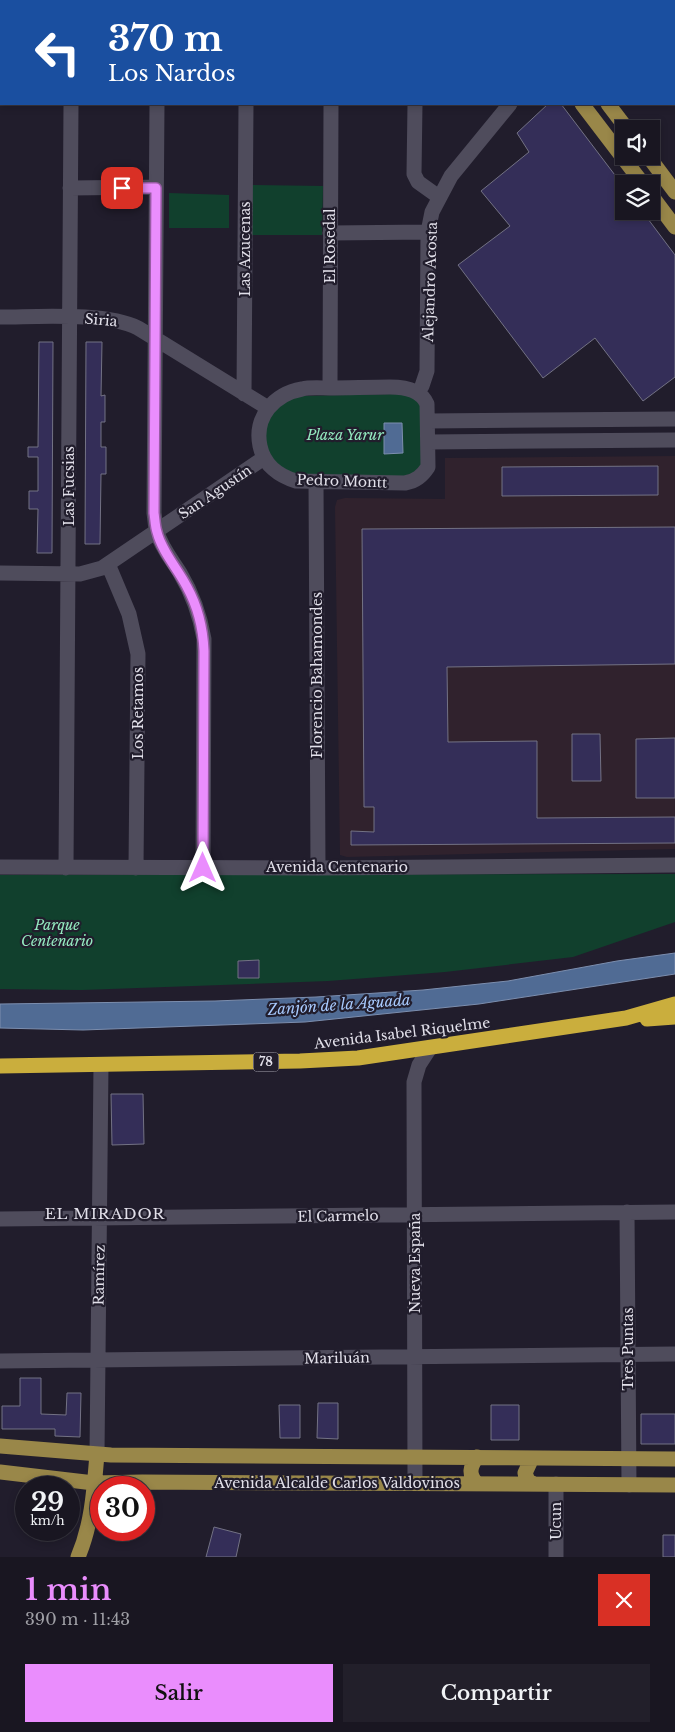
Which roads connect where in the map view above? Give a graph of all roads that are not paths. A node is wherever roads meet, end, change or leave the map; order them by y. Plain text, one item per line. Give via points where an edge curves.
1 (71, 105) edge
2 (157, 105) edge
3 (246, 105) edge
4 (331, 105) edge
5 (415, 105) edge
6 (509, 105) edge
7 (583, 105) edge
8 (609, 105) edge
9 (620, 120) edge
10 (654, 165) edge
11 (636, 175) edge
12 (70, 188) junction
13 (156, 188) junction
14 (675, 192) edge
15 (439, 197) junction
16 (660, 207) edge
17 (675, 227) edge
18 (428, 232) junction
19 (330, 233) junction
20 (0, 317) edge
21 (70, 317) junction
22 (155, 340) junction
23 (330, 388) junction
24 (417, 393) junction
25 (244, 394) junction
26 (268, 408) junction
27 (675, 419) edge
28 (428, 421) junction
29 (675, 440) edge
30 (428, 442) junction
31 (264, 458) junction
32 (316, 482) junction
33 (157, 532) junction
34 (108, 564) junction
35 (0, 573) edge
36 (68, 573) junction
37 (675, 865) edge
38 (0, 867) edge
39 (66, 868) junction
40 (136, 868) junction
41 (203, 868) junction
42 (318, 868) junction
43 (675, 1004) edge
44 (626, 1018) junction
45 (675, 1018) edge
46 (430, 1048) junction
47 (101, 1065) junction
48 (0, 1066) edge
49 (627, 1212) junction
50 (675, 1212) edge
51 (414, 1215) junction
52 (100, 1218) junction
53 (0, 1220) edge
54 (675, 1354) edge
55 (628, 1355) junction
56 (415, 1357) junction
57 (98, 1360) junction
58 (0, 1361) edge
59 (0, 1446) edge
60 (97, 1454) junction
61 (144, 1455) junction
62 (254, 1456) junction
63 (415, 1457) junction
64 (453, 1457) junction
65 (477, 1457) junction
66 (506, 1457) junction
67 (532, 1458) junction
68 (629, 1458) junction
69 (675, 1458) edge
70 (0, 1472) edge
71 (95, 1476) edge
72 (142, 1476) edge
73 (155, 1482) edge
74 (254, 1482) junction
75 (90, 1483) edge
76 (415, 1484) junction
77 (453, 1484) junction
78 (477, 1484) junction
79 (506, 1484) junction
80 (534, 1484) junction
81 (556, 1484) junction
82 (629, 1485) junction
83 (675, 1485) edge
84 (90, 1512) edge
85 (78, 1557) edge
86 (556, 1557) edge

1 - 12 street, Las Fucsias
2 - 13 street
3 - 25 street, Las Azucenas
4 - 19 street, El Rosedal
5 - 15 street via 414,174 418,182
6 - 15 street, Alejandro Acosta via 451,176
7 - 11 main road
8 - 9 main road
10 - 14 main road
12 - 13 street
12 - 21 street, Las Fucsias
13 - 22 street
15 - 18 street, Alejandro Acosta
16 - 17 main road
18 - 19 street
18 - 24 street, Alejandro Acosta via 427,371
19 - 23 street, El Rosedal
20 - 21 street, Siria
21 - 22 street, Siria via 125,322
21 - 36 street, Las Fucsias
22 - 25 street, Siria
22 - 33 street via 154,513
23 - 24 street via 400,387
23 - 26 street via 303,388 290,392
24 - 28 street, Pedro Montt via 427,404
25 - 26 street, Siria
26 - 31 street via 258,432
27 - 28 street
28 - 30 street, Pedro Montt
29 - 30 street
30 - 32 street, Pedro Montt via 428,467 413,481
31 - 32 street, Pedro Montt via 286,478
31 - 33 street, San Agustín
32 - 42 street, Florencio Bahamondes
33 - 34 street, San Agustín
33 - 41 street via 191,594 203,633
34 - 36 street, San Agustín via 88,572
34 - 40 street, Los Retamos via 129,614 138,654
35 - 36 street, San Agustín
36 - 39 street, Las Fucsias
37 - 42 street, Avenida Centenario
38 - 39 street, Avenida Centenario
39 - 40 street, Avenida Centenario
40 - 41 street, Avenida Centenario
41 - 42 street, Avenida Centenario
43 - 44 highway, Avenida Isabel Riquelme / 78
44 - 45 highway, Avenida Isabel Riquelme / 78
44 - 46 highway, Avenida Isabel Riquelme / 78
46 - 47 highway, Avenida Isabel Riquelme / 78 via 325,1060
46 - 51 street, Nueva España via 419,1065 414,1082
47 - 48 highway, Avenida Isabel Riquelme / 78
47 - 52 street, Ramírez
49 - 50 street, El Carmelo
49 - 51 street, El Carmelo
49 - 55 street, Tres Puntas
51 - 52 street, El Carmelo
51 - 56 street, Nueva España
52 - 53 street, El Carmelo
52 - 57 street, Ramírez
54 - 55 street, Mariluán
55 - 56 street, Mariluán
55 - 68 street, Tres Puntas
56 - 57 street, Mariluán
56 - 63 street, Nueva España
57 - 58 street, Mariluán
57 - 60 street, Ramírez
59 - 60 main road, Avenida Alcalde Carlos Valdovinos
60 - 61 main road, Avenida Alcalde Carlos Valdovinos
60 - 71 main road
61 - 62 main road, Avenida Alcalde Carlos Valdovinos
61 - 72 main road
62 - 63 main road, Avenida Alcalde Carlos Valdovinos
62 - 74 main road
63 - 64 main road, Avenida Alcalde Carlos Valdovinos
63 - 76 street, Nueva España
64 - 65 main road, Avenida Alcalde Carlos Valdovinos
64 - 77 main road via 460,1471
65 - 66 main road, Avenida Alcalde Carlos Valdovinos
65 - 78 main road via 470,1471
66 - 67 main road, Avenida Alcalde Carlos Valdovinos
66 - 79 main road via 515,1472
67 - 68 main road, Avenida Alcalde Carlos Valdovinos
67 - 80 main road via 525,1473 528,1481
68 - 69 main road, Avenida Alcalde Carlos Valdovinos
68 - 82 street, Tres Puntas
70 - 75 main road, Avenida Alcalde Carlos Valdovinos
73 - 74 main road, Avenida Alcalde Carlos Valdovinos
74 - 76 main road, Avenida Alcalde Carlos Valdovinos
76 - 77 main road, Avenida Alcalde Carlos Valdovinos
77 - 78 main road, Avenida Alcalde Carlos Valdovinos
78 - 79 main road, Avenida Alcalde Carlos Valdovinos
79 - 80 main road, Avenida Alcalde Carlos Valdovinos
80 - 81 main road, Avenida Alcalde Carlos Valdovinos
81 - 82 main road, Avenida Alcalde Carlos Valdovinos
81 - 86 street, Ucun
82 - 83 main road, Avenida Alcalde Carlos Valdovinos
84 - 85 main road via 87,1533

